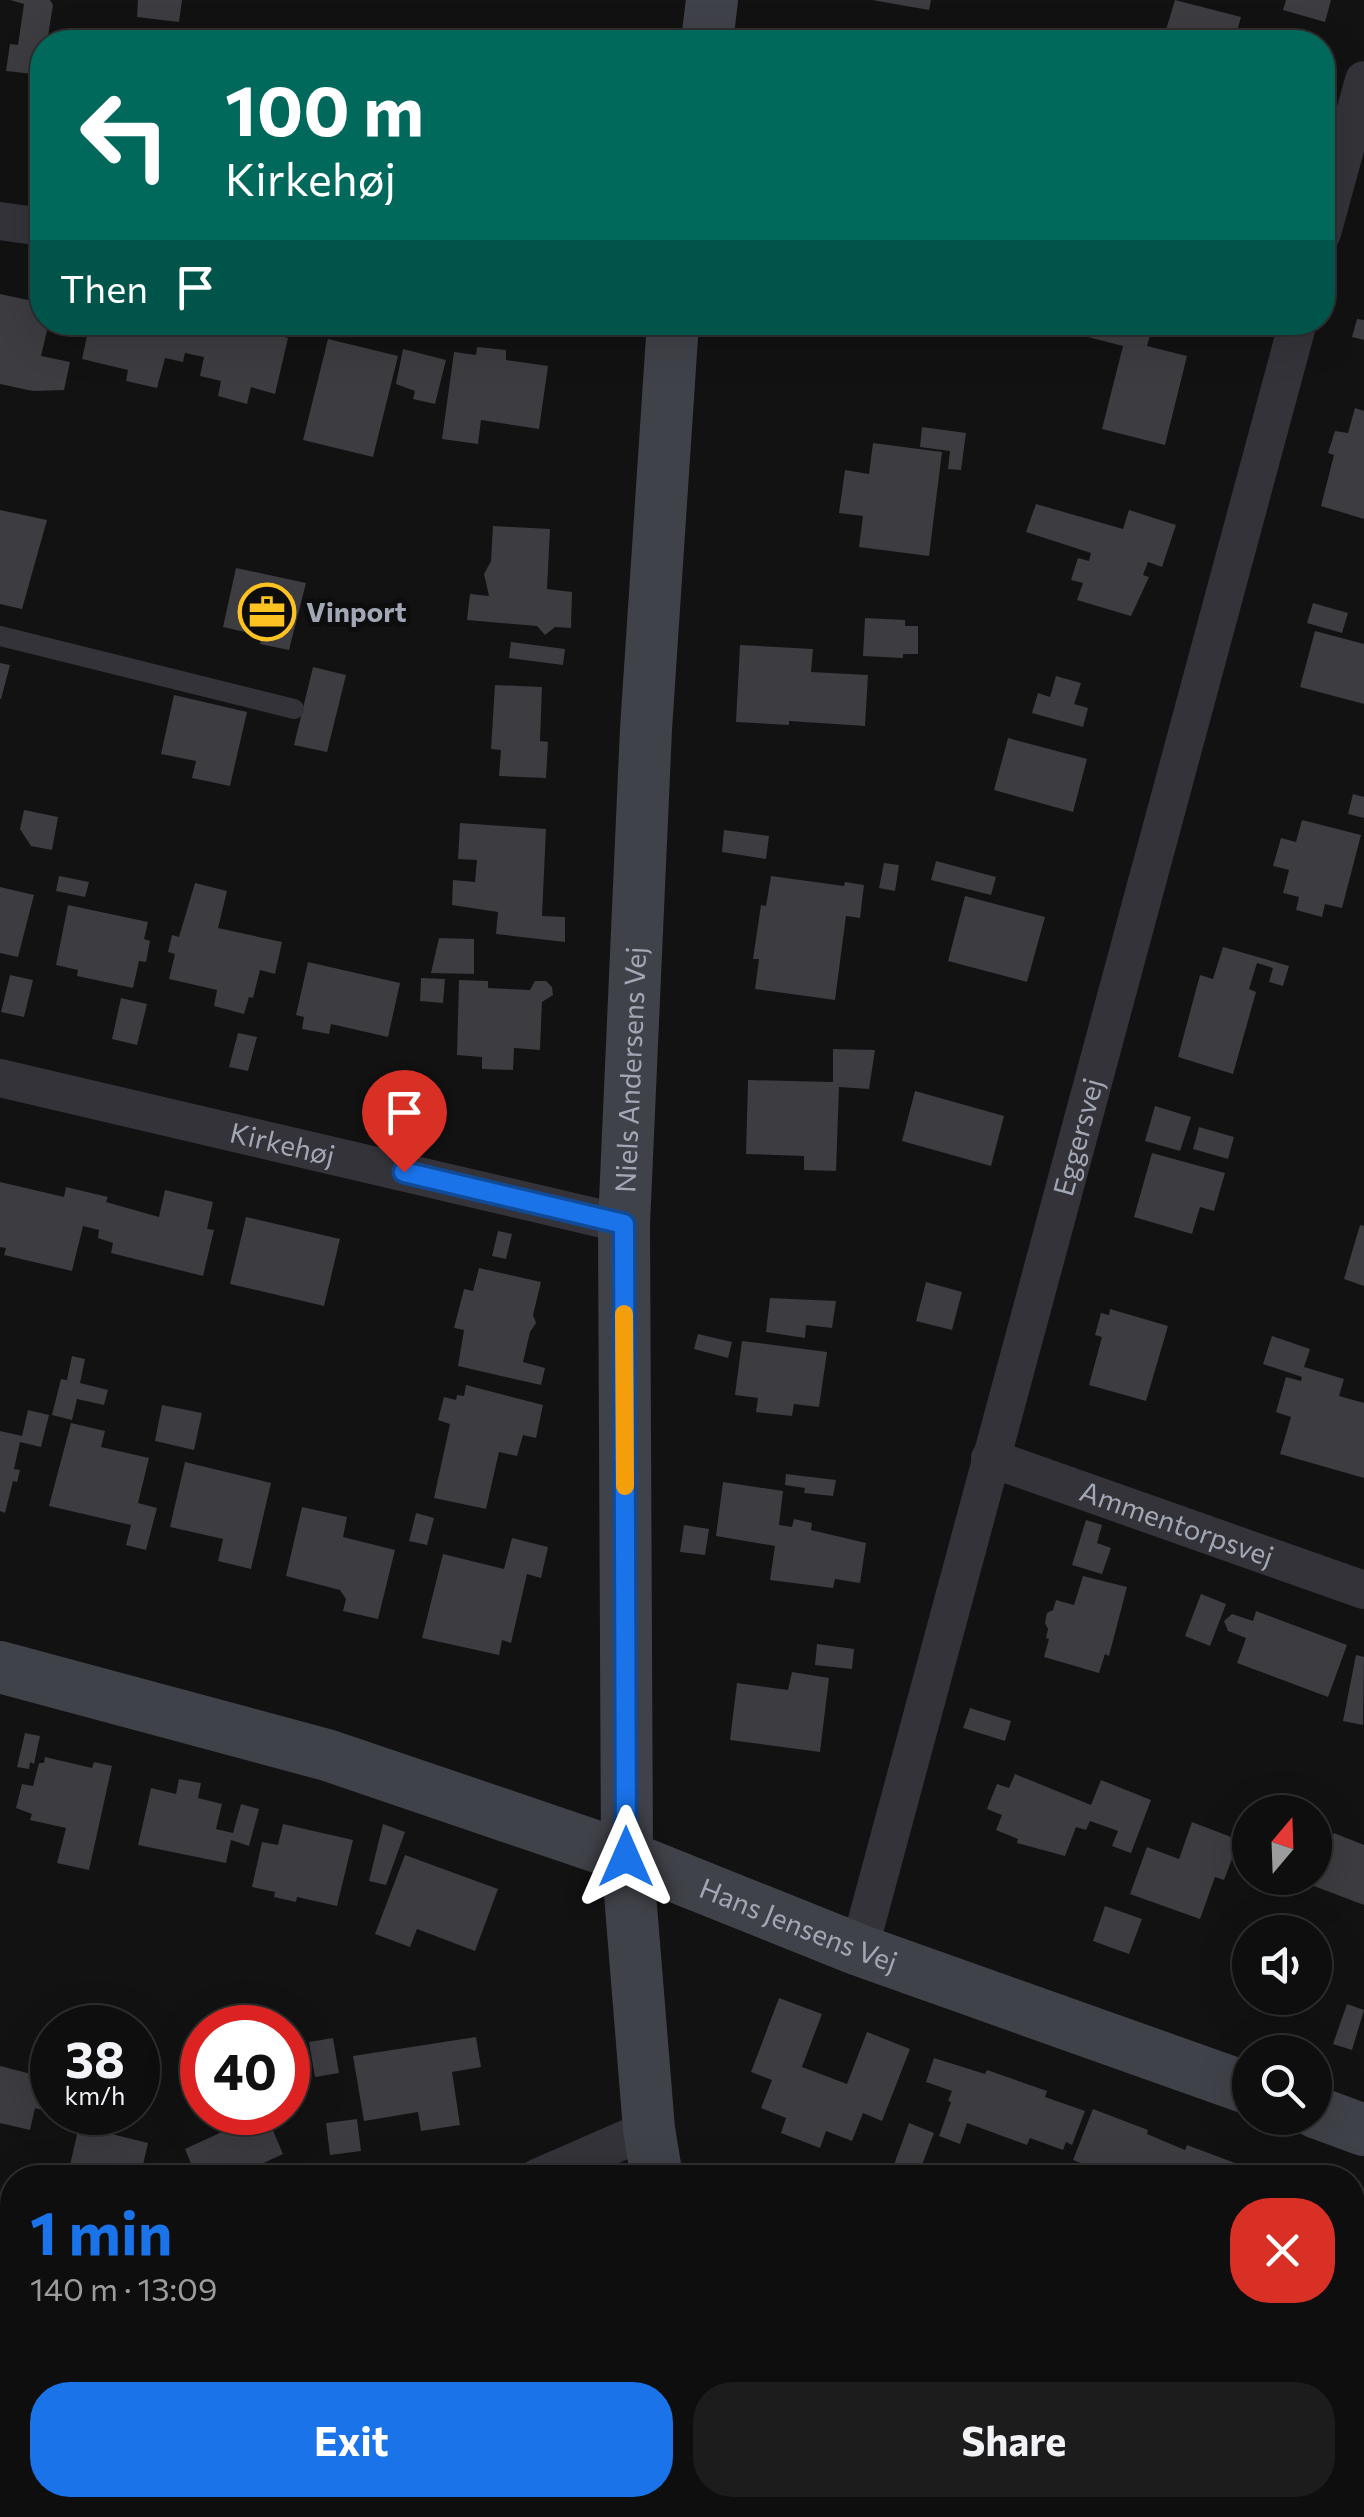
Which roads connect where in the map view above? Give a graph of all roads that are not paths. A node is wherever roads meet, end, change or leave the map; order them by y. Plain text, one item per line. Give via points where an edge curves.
1 (712, 0) edge
2 (708, 30) edge
3 (1364, 80) edge
4 (1335, 186) edge
5 (0, 222) edge
6 (30, 226) edge
7 (673, 335) edge
8 (1294, 335) edge
9 (0, 636) edge
10 (294, 709) dead end
11 (0, 1078) edge
12 (624, 1224) junction
13 (990, 1458) junction
14 (1364, 1590) edge
15 (0, 1667) edge
16 (626, 1857) junction
17 (859, 1950) junction
18 (1232, 2083) edge
19 (1332, 2118) edge
20 (1364, 2130) edge
21 (653, 2153) edge
22 (597, 2165) edge

1 - 2 street
3 - 4 street
5 - 6 street
7 - 12 street, Niels Andersens Vej via 646,729
8 - 13 street, Eggersvej
9 - 10 lane
11 - 12 street, Kirkehøj
12 - 16 street, Niels Andersens Vej
13 - 14 street, Ammentorpsvej
13 - 17 street, Eggersvej
15 - 16 street, Hans Jensens Vej via 327,1755
16 - 17 street, Hans Jensens Vej
16 - 21 street, Niels Andersens Vej
17 - 18 street, Hans Jensens Vej
19 - 20 street
21 - 22 street

